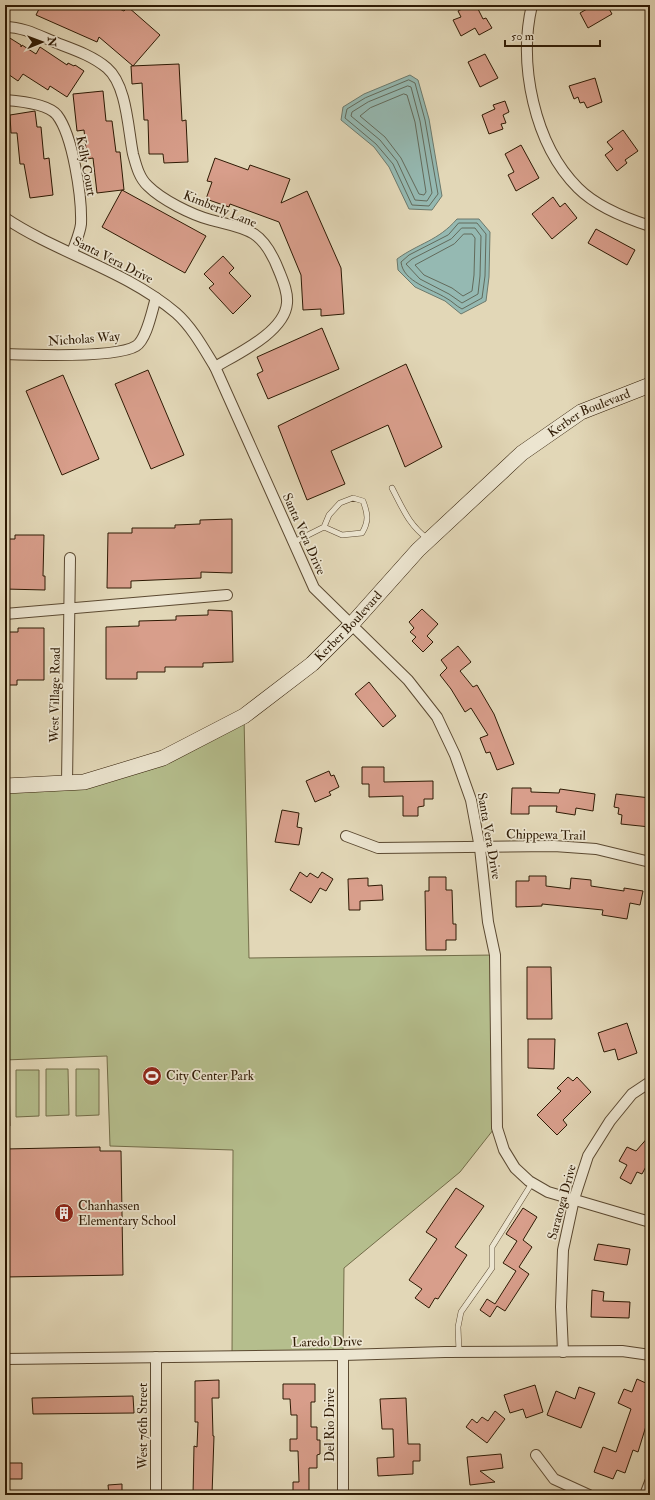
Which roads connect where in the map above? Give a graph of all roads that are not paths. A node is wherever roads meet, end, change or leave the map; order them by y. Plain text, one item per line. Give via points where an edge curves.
1 (532, 5) edge
2 (5, 28) edge
3 (5, 100) edge
4 (5, 218) edge
5 (650, 226) edge
6 (72, 253) junction
7 (156, 298) junction
8 (5, 354) edge
9 (215, 367) junction
10 (650, 385) edge
11 (392, 488) dead end
12 (324, 527) junction
13 (429, 540) junction
14 (294, 542) junction
15 (70, 558) dead end
16 (227, 596) dead end
17 (70, 608) junction
18 (5, 614) edge
19 (351, 625) junction
20 (67, 783) junction
21 (5, 786) edge
22 (346, 836) dead end
23 (480, 848) junction
24 (650, 862) edge
25 (650, 1082) edge
26 (532, 1183) junction
27 (574, 1199) junction
28 (650, 1222) edge
29 (459, 1352) junction
30 (563, 1352) junction
31 (343, 1355) junction
32 (650, 1355) edge
33 (156, 1357) junction
34 (5, 1359) edge
35 (536, 1455) dead end
36 (650, 1482) edge
37 (156, 1495) edge
38 (343, 1495) edge
39 (589, 1495) edge
40 (644, 1495) edge

1 - 5 street via 528,21 527,48 530,92 553,154 578,188 609,210
2 - 9 street, Kimberly Lane via 21,28 84,54 108,69 115,77 124,103 136,167 147,186 183,210 254,234 266,246 278,267 285,287 287,304 280,320 270,333
3 - 6 street, Kelly Court via 39,105 56,114 67,135 80,194 81,226
4 - 6 street, Santa Vera Drive via 28,233
6 - 7 street, Santa Vera Drive via 142,288
7 - 8 street, Nicholas Way via 144,337 137,346 121,352
7 - 9 street, Santa Vera Drive via 177,314
9 - 14 street, Santa Vera Drive
10 - 13 street, Kerber Boulevard via 581,412 522,452
11 - 13 lane via 411,523
12 - 12 lane via 340,503 353,498 363,501 369,515 362,533 342,535
12 - 14 lane
13 - 19 street, Kerber Boulevard
14 - 19 street, Santa Vera Drive via 314,588
15 - 17 street, West Village Road
16 - 17 street
17 - 18 street
17 - 20 street, West Village Road
19 - 20 street, Kerber Boulevard via 312,664 244,716 164,758 84,782
19 - 23 street, Santa Vera Drive via 408,680 437,717 455,755 471,800
20 - 21 street, Kerber Boulevard
22 - 23 street, Chippewa Trail via 378,848
23 - 24 street, Chippewa Trail via 554,846 596,850
23 - 26 street, Santa Vera Drive via 488,922 495,955 497,1128 504,1150 515,1168
25 - 27 street, Saratoga Drive via 632,1094 610,1121 588,1156
26 - 27 street, Santa Vera Drive via 548,1192
26 - 29 lane via 492,1247 492,1268 461,1312 458,1327
27 - 28 street, Santa Vera Drive
27 - 30 street, Saratoga Drive via 563,1250
29 - 30 street, Laredo Drive
29 - 31 street, Laredo Drive
30 - 32 street, Laredo Drive via 622,1351
31 - 33 street, Laredo Drive
31 - 38 street, Del Rio Drive
33 - 34 street, Laredo Drive
33 - 37 street, West 76th Street
35 - 39 street via 554,1479
36 - 40 street

